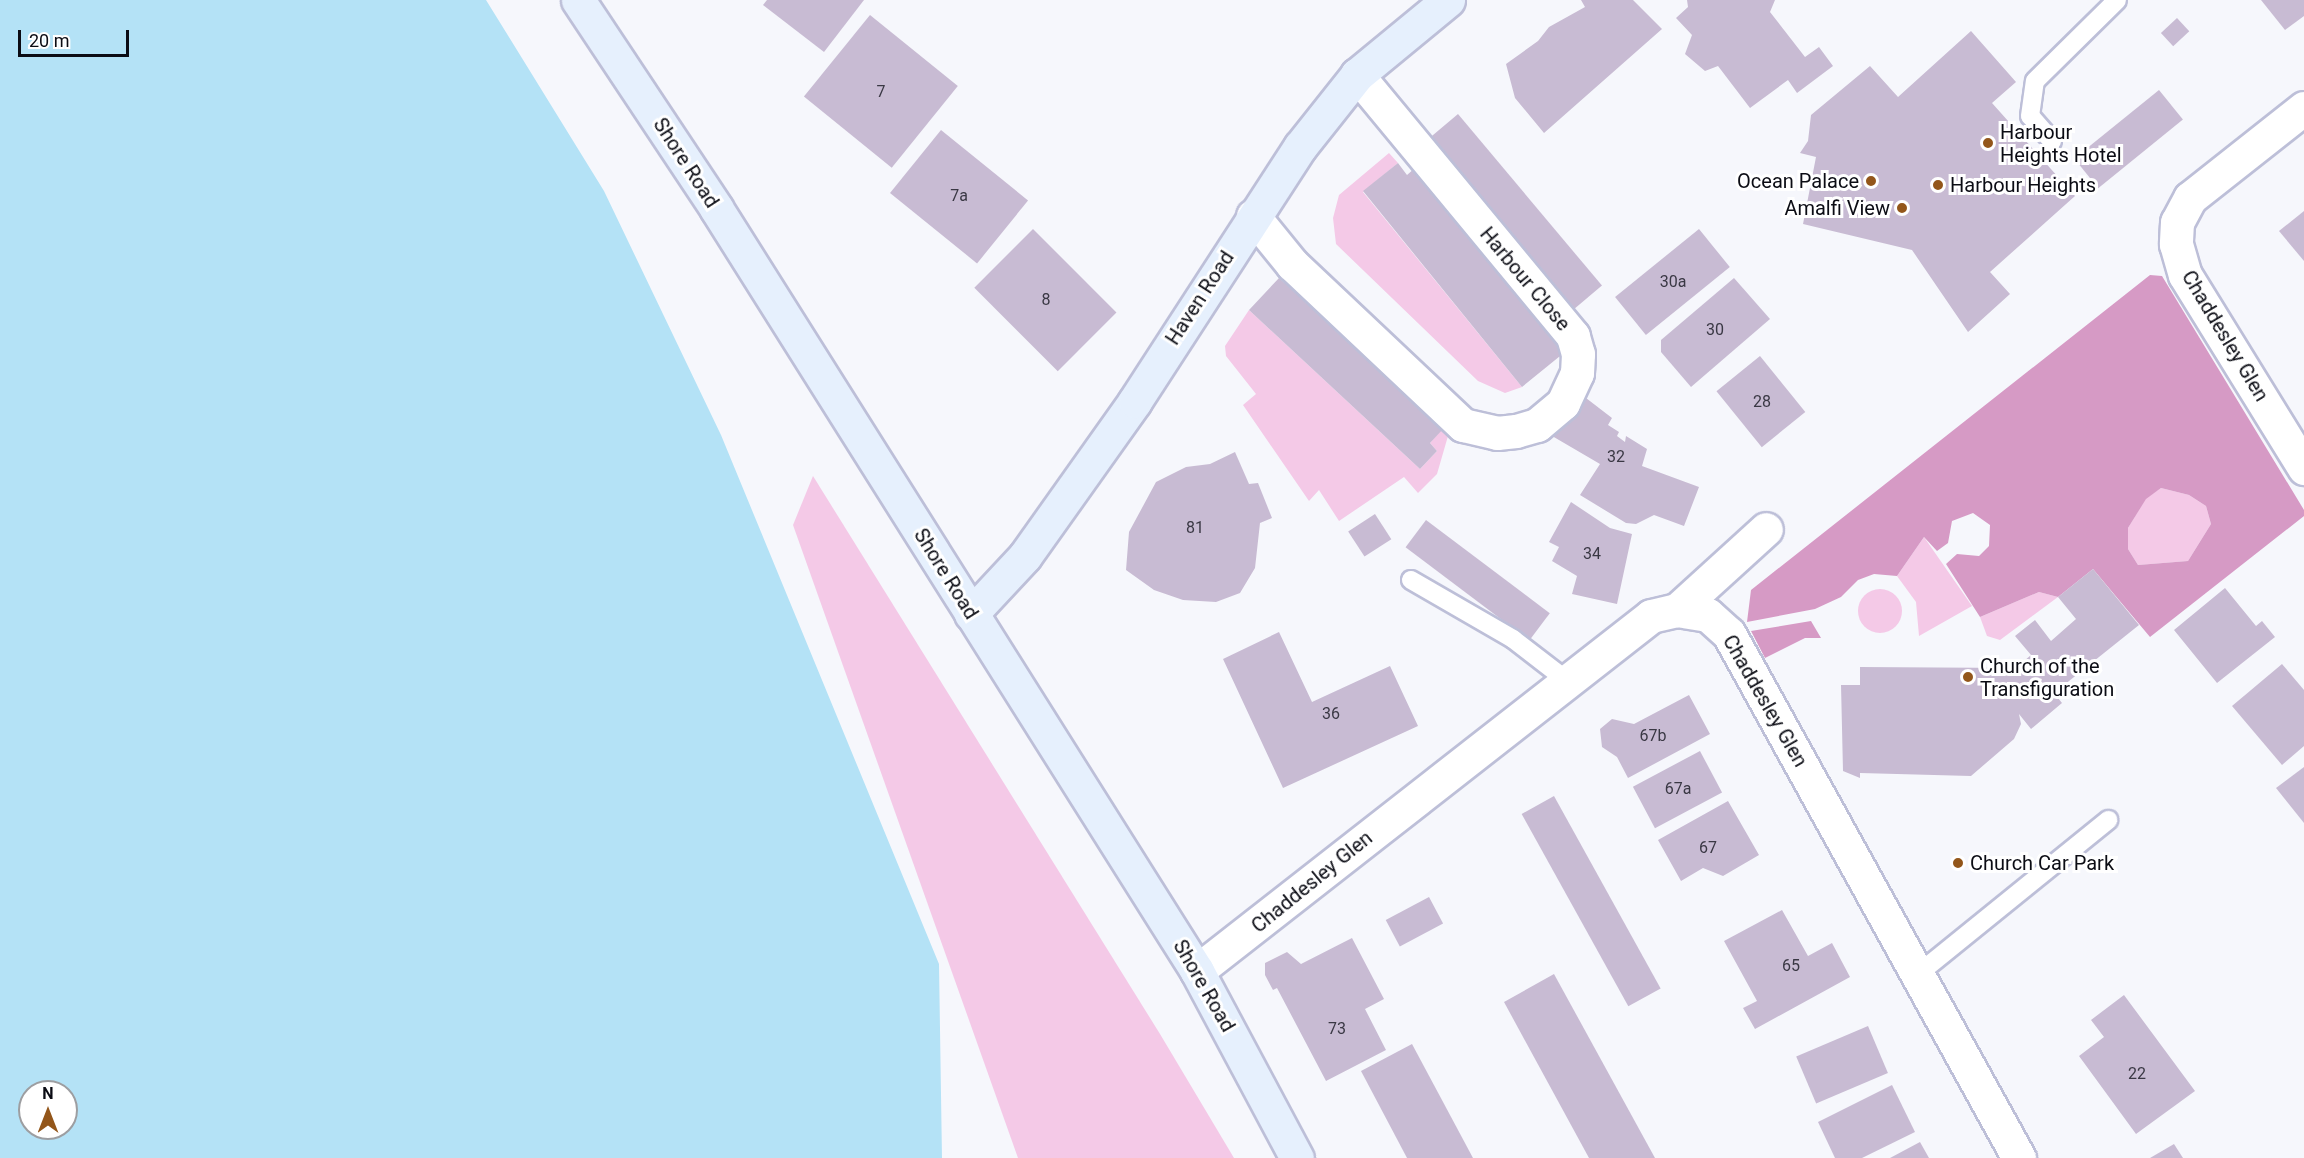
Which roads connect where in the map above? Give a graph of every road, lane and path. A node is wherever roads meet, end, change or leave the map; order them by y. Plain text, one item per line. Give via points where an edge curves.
1 (578, 0) edge
2 (1448, 0) edge
3 (2117, 0) edge
4 (1357, 75) junction
5 (2304, 108) edge
6 (2052, 141) dead end
7 (1253, 216) junction
8 (2304, 468) edge
9 (1766, 529) dead end
10 (1411, 580) dead end
11 (1677, 609) junction
12 (971, 615) junction
13 (1566, 680) junction
14 (2108, 820) dead end
15 (1197, 970) junction
16 (1918, 974) junction
17 (1297, 1158) edge
18 (2019, 1158) edge

1 - 12 main road, Shore Road via 716,208
2 - 4 main road, Haven Road
3 - 6 lane via 2035,81 2030,116
4 - 7 main road, Haven Road
4 - 7 street, Harbour Close via 1572,336 1578,354 1577,373 1563,403 1538,425 1516,431 1497,433 1463,425 1292,264
5 - 8 street, Chaddesley Glen via 2190,198 2177,222 2176,244 2186,274
7 - 12 main road, Haven Road via 1135,401 1025,556
9 - 11 street
10 - 13 lane via 1513,639
11 - 13 street, Chaddesley Glen via 1651,616
11 - 16 street, Chaddesley Glen via 1708,615 1728,634
12 - 15 main road, Shore Road
13 - 15 street, Chaddesley Glen
14 - 16 lane
15 - 17 main road, Shore Road
16 - 18 street, Chaddesley Glen

